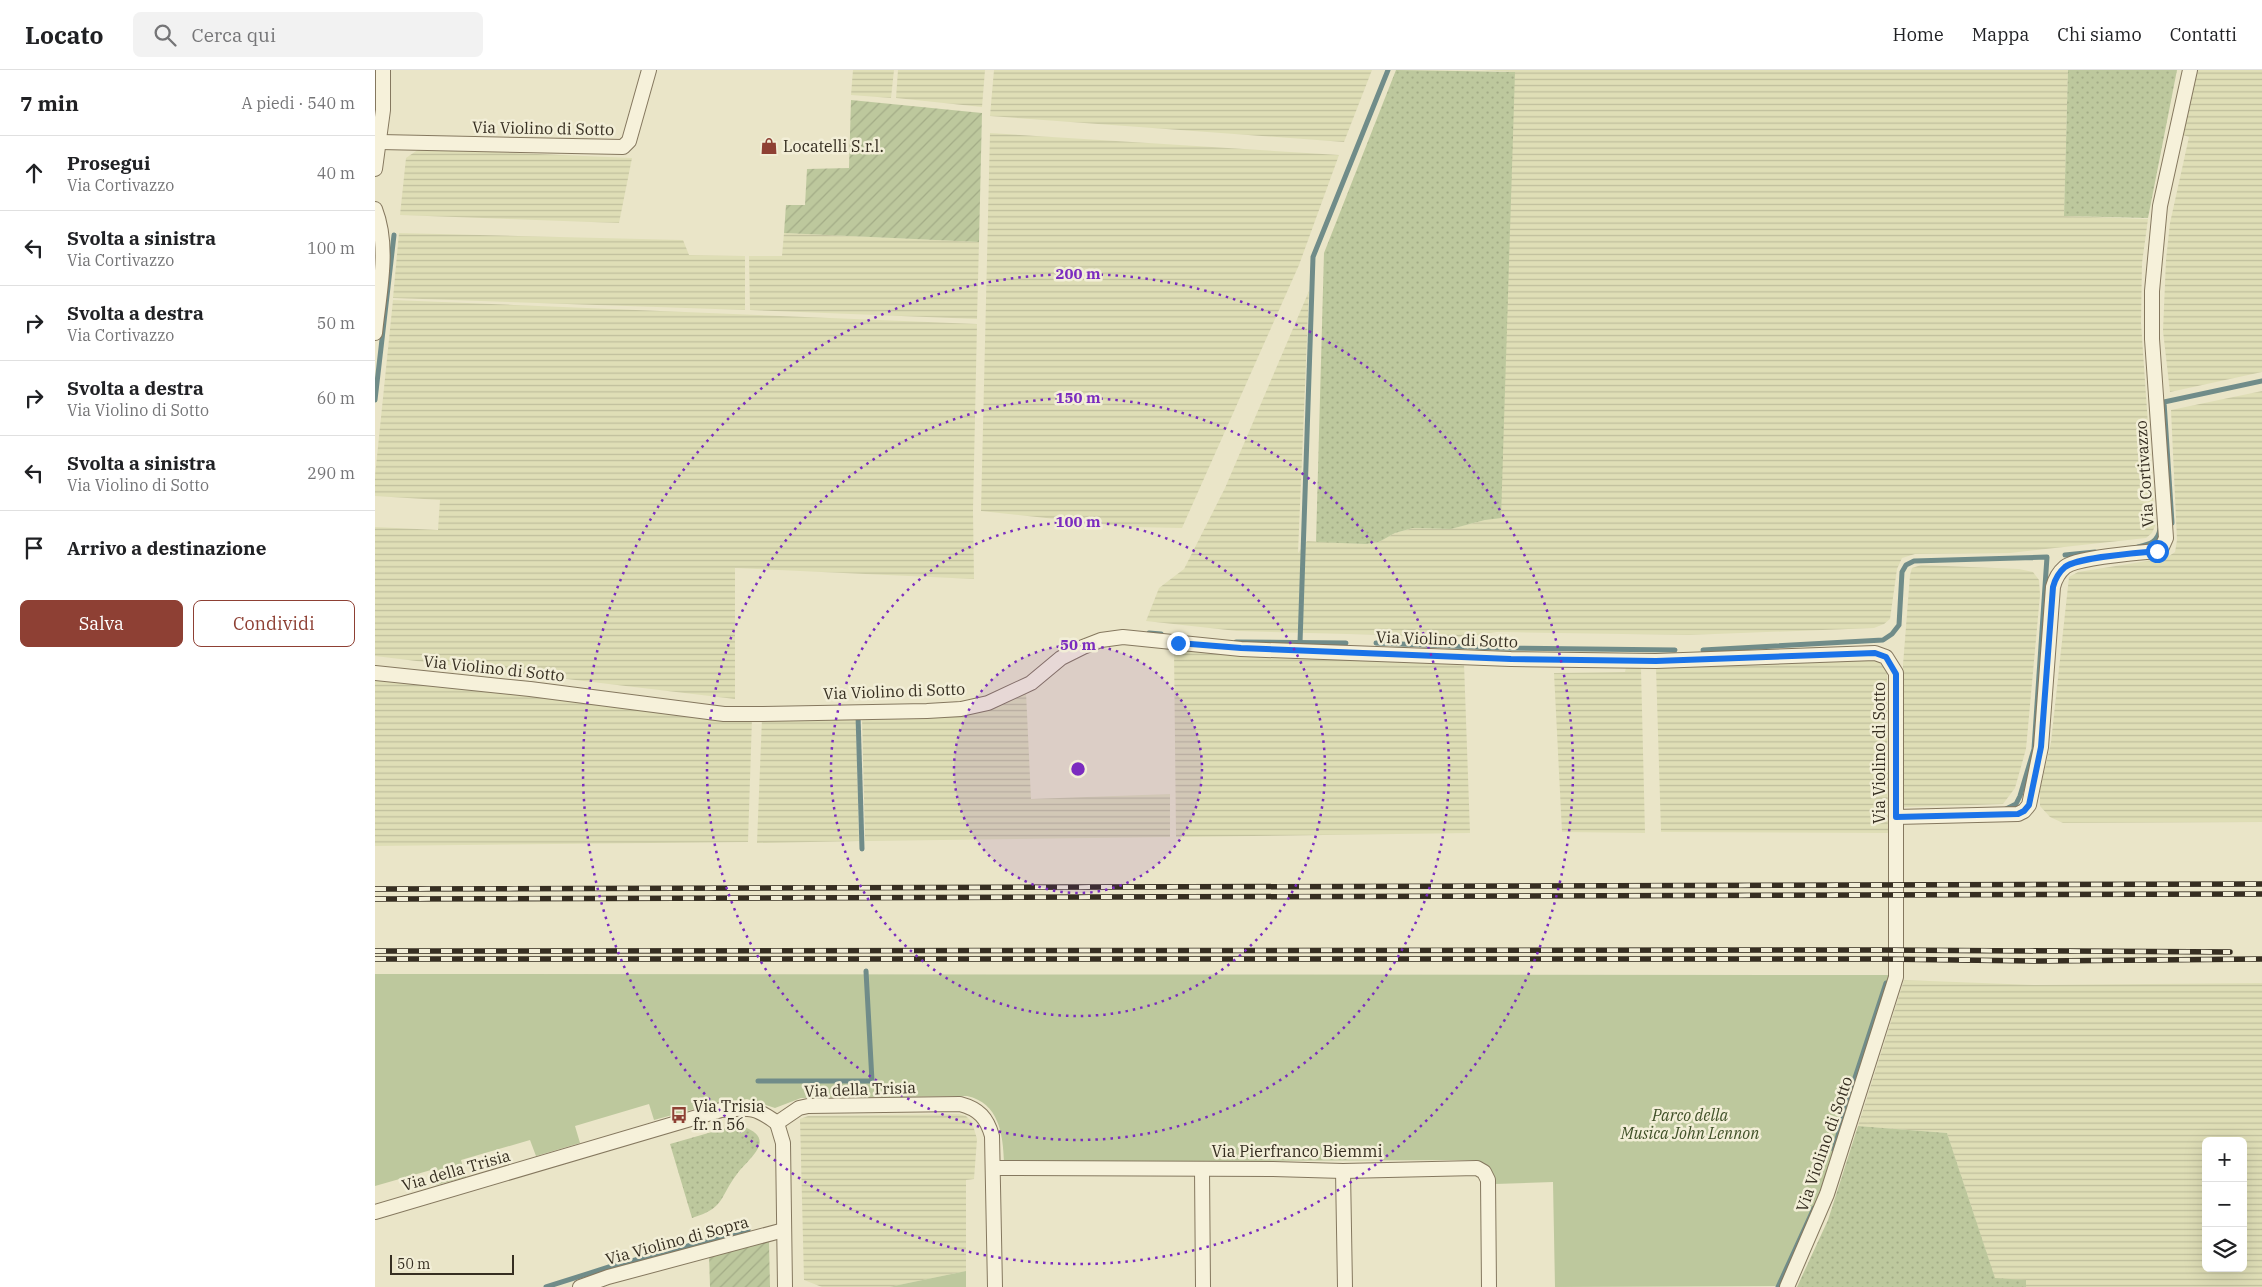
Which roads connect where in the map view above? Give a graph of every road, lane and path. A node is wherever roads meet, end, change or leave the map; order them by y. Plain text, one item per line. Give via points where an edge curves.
1 (383, 70) edge
2 (649, 70) edge
3 (2190, 70) edge
4 (380, 142) junction
5 (375, 169) edge
6 (375, 209) edge
7 (375, 333) edge
8 (375, 673) edge
9 (1896, 817) junction
10 (777, 1123) junction
11 (993, 1168) junction
12 (1202, 1169) junction
13 (1343, 1171) junction
14 (375, 1212) edge
15 (784, 1230) junction
16 (608, 1282) edge
17 (580, 1287) edge
18 (785, 1287) edge
19 (995, 1287) edge
20 (1203, 1287) edge
21 (1345, 1287) edge
22 (1489, 1287) edge
23 (1787, 1287) edge

1 - 4 street
2 - 4 street, Via Violino di Sotto via 629,141 623,147
3 - 9 street, Via Cortivazzo via 2160,206 2152,291 2152,339 2166,538 2157,551 2079,561 2066,566 2056,577 2041,747 2029,805 2024,811 2018,814
4 - 5 street
6 - 7 street via 383,248
8 - 9 street, Via Violino di Sotto via 724,714 763,714 927,711 988,703 1031,683 1061,658 1083,647 1123,637 1241,648 1511,659 1656,661 1875,653 1886,657 1896,674
9 - 23 street, Via Violino di Sotto via 1896,977 1827,1194
10 - 11 street, Via della Trisia via 799,1108 808,1106 961,1104 971,1107 989,1122
10 - 14 street, Via della Trisia via 760,1110 721,1110
10 - 15 street via 783,1143
11 - 12 street, Via Pierfranco Biemmi
11 - 19 street, Via della Trisia
12 - 13 street, Via Pierfranco Biemmi
12 - 20 street
13 - 21 street
13 - 22 street, Via Pierfranco Biemmi via 1477,1168 1485,1172 1488,1180
15 - 16 street, Via Violino di Sopra
15 - 18 street
16 - 17 street, Via Violino di Sopra

